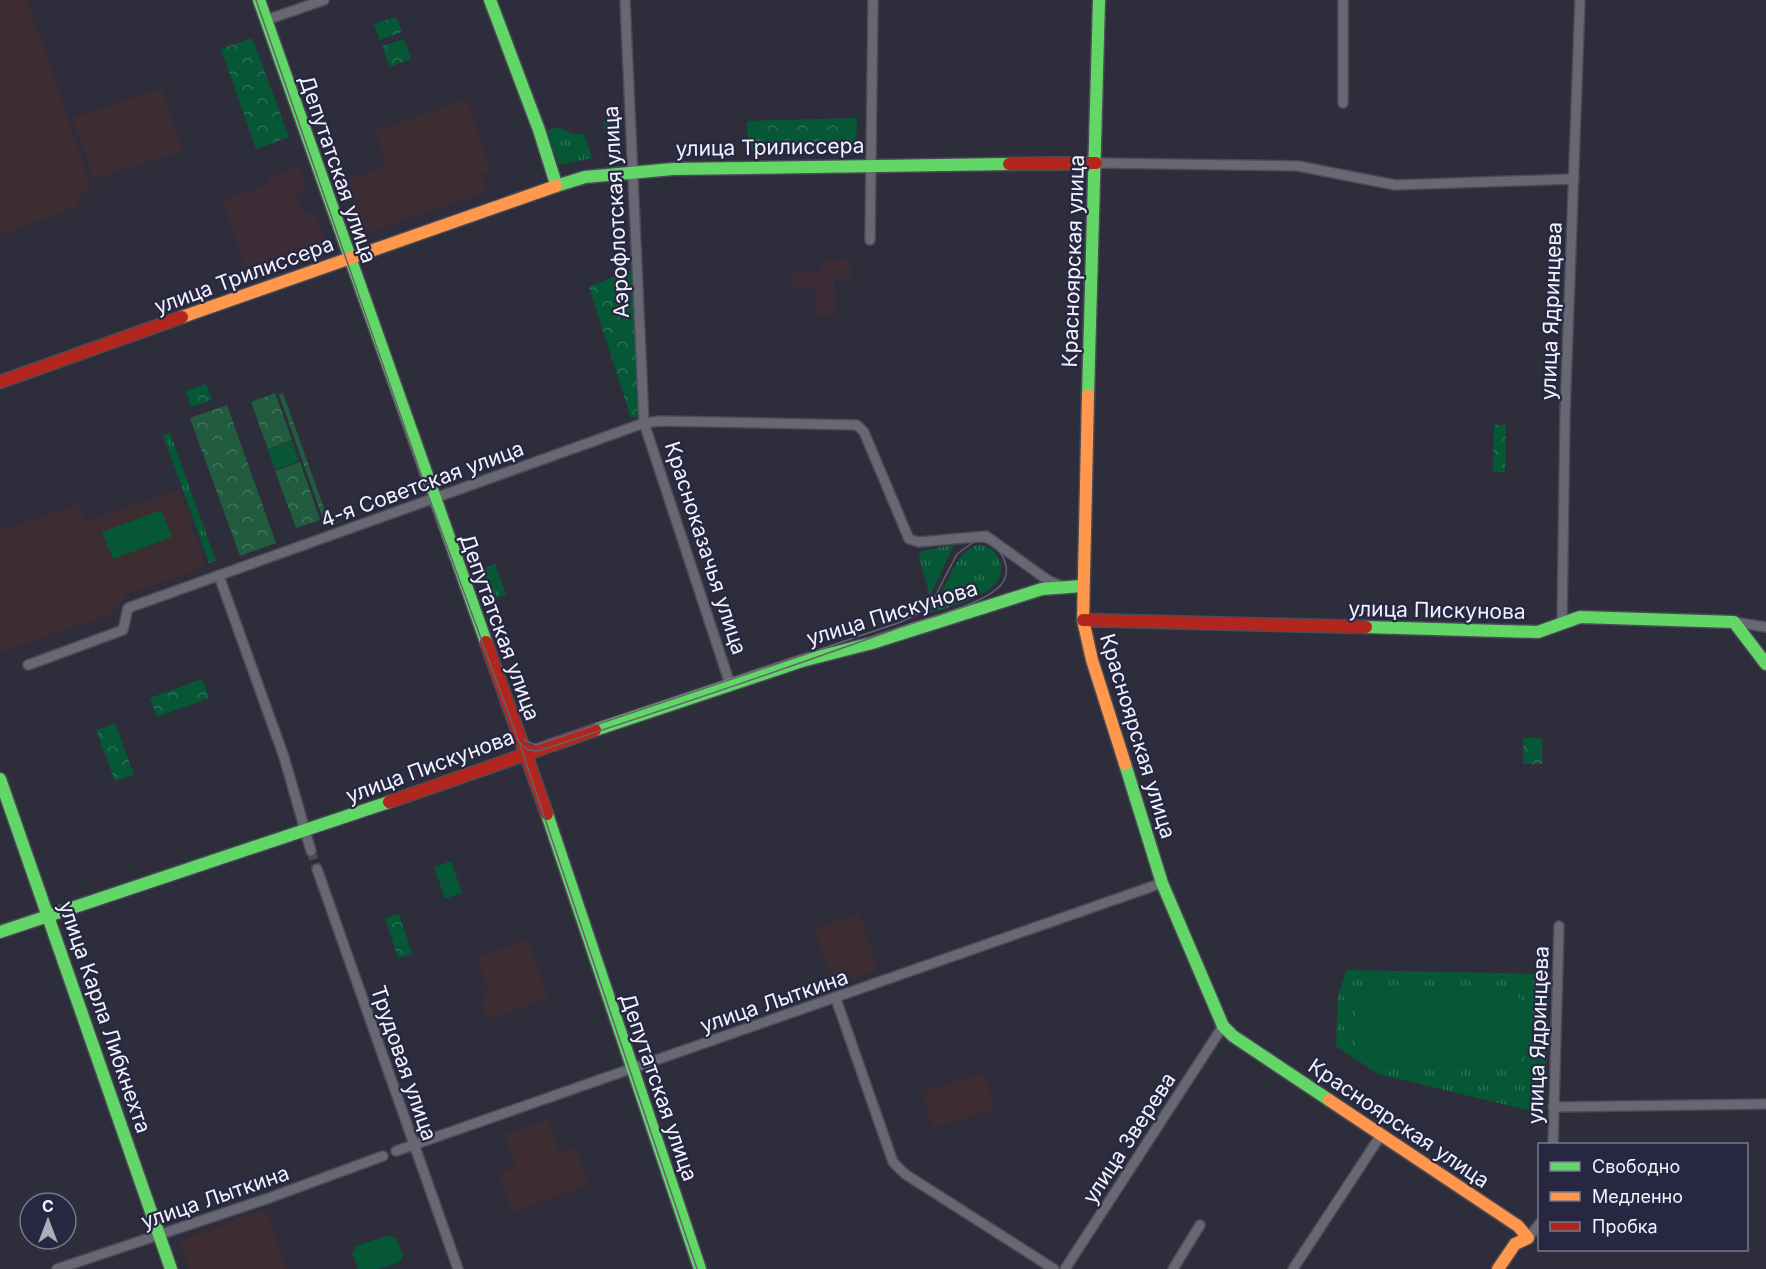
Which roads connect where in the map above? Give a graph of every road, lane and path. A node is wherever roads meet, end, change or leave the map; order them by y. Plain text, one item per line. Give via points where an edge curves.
1 (259, 0) edge
2 (324, 0) edge
3 (490, 0) edge
4 (625, 0) edge
5 (873, 0) edge
6 (1098, 0) edge
7 (1343, 0) edge
8 (1580, 0) edge
9 (266, 20) junction
10 (1343, 104) dead end
11 (1096, 163) junction
12 (872, 164) junction
13 (632, 171) junction
14 (1574, 179) junction
15 (556, 184) junction
16 (870, 240) dead end
17 (348, 258) junction
18 (0, 382) edge
19 (644, 423) junction
20 (433, 499) junction
21 (219, 576) junction
22 (1061, 586) junction
23 (1082, 586) junction
24 (1083, 621) junction
25 (1734, 622) junction
26 (1562, 624) junction
27 (1766, 627) edge
28 (1766, 664) edge
29 (28, 665) dead end
30 (730, 684) junction
31 (526, 753) junction
32 (0, 780) edge
33 (306, 831) junction
34 (310, 851) tunnel mouth
35 (317, 869) tunnel mouth
36 (1162, 883) junction
37 (48, 915) junction
38 (1559, 926) dead end
39 (0, 932) edge
40 (836, 999) junction
41 (1223, 1026) junction
42 (632, 1068) junction
43 (1766, 1104) edge
44 (1553, 1107) junction
45 (1381, 1135) junction
46 (1553, 1143) edge
47 (414, 1145) junction
48 (396, 1151) dead end
49 (383, 1156) dead end
50 (1538, 1224) edge
51 (1200, 1225) dead end
52 (160, 1236) junction
53 (1528, 1238) junction
54 (57, 1269) edge
55 (171, 1269) edge
56 (458, 1269) edge
57 (700, 1269) edge
58 (1053, 1269) edge
59 (1065, 1269) edge
60 (1173, 1269) edge
61 (1293, 1269) edge
62 (1498, 1269) edge

1 - 9 street, Депутатская улица
2 - 9 street
3 - 15 street
4 - 13 street, Аэрофлотская улица
5 - 12 street
6 - 11 street, Красноярская улица
7 - 10 street
8 - 14 street, улица Ядринцева
9 - 17 street, Депутатская улица
11 - 12 street, улица Трилиссера
11 - 14 street, улица Трилиссера via 1298,166 1395,185
11 - 23 street, Красноярская улица
12 - 13 street, улица Трилиссера
12 - 16 street
13 - 15 street, улица Трилиссера
13 - 19 street, Аэрофлотская улица
14 - 26 street, улица Ядринцева
15 - 17 street, улица Трилиссера
17 - 18 street, улица Трилиссера
17 - 20 street, Депутатская улица
19 - 20 street, 4-я Советская улица
19 - 22 street, 4-я Советская улица via 857,425 864,432 909,539 919,542 986,536
19 - 30 street, Красноказачья улица
20 - 21 street, 4-я Советская улица
20 - 31 street, Депутатская улица
21 - 29 street, 4-я Советская улица via 128,608 123,630
21 - 33 street via 284,757
22 - 23 street, улица Пискунова
22 - 30 street, улица Пискунова
23 - 24 street, Красноярская улица
24 - 26 street, улица Пискунова via 1538,632
24 - 36 street, Красноярская улица
25 - 26 street, улица Пискунова via 1580,617
25 - 27 street
25 - 28 street
30 - 31 street, улица Пискунова
31 - 33 street, улица Пискунова
31 - 42 street, Депутатская улица
32 - 37 street, улица Карла Либкнехта
33 - 34 street
33 - 37 street, улица Пискунова
35 - 47 street, Трудовая улица
36 - 40 street, улица Лыткина
36 - 41 street, Красноярская улица
37 - 39 street, улица Пискунова
37 - 52 street, улица Карла Либкнехта
38 - 44 street, улица Ядринцева
40 - 42 street, улица Лыткина
40 - 58 street via 893,1162 905,1174
41 - 45 street, Красноярская улица
41 - 59 street, улица Зверева
42 - 47 street, улица Лыткина
42 - 57 street, Депутатская улица
43 - 44 street
44 - 46 street, улица Ядринцева
45 - 53 street, Красноярская улица via 1518,1226
45 - 61 street
47 - 48 street, улица Лыткина
47 - 56 street, Трудовая улица
49 - 52 street, улица Лыткина
50 - 53 street
51 - 60 street
52 - 54 street, улица Лыткина
52 - 55 street, улица Карла Либкнехта
53 - 62 street via 1515,1244

